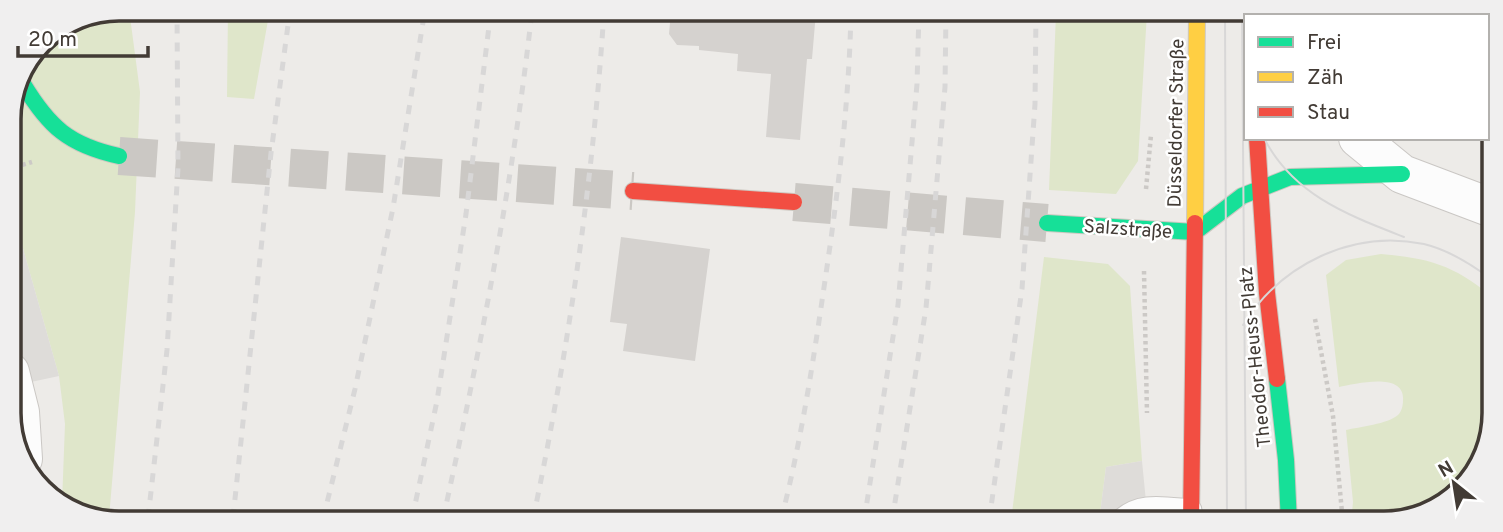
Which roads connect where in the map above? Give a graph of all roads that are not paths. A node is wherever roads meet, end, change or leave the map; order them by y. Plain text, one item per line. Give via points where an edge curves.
1 (1197, 21) edge
2 (26, 89) edge
3 (1257, 140) edge
4 (1360, 140) edge
5 (119, 156) tunnel mouth
6 (1402, 174) junction
7 (1260, 188) junction
8 (633, 191) tunnel mouth
9 (794, 202) tunnel mouth
10 (1482, 204) edge
11 (1047, 223) tunnel mouth
12 (1195, 232) junction
13 (1135, 511) edge
14 (1166, 511) edge
15 (1191, 511) edge
16 (1288, 511) edge

1 - 12 main road, Düsseldorfer Straße
2 - 5 main road via 38,111 60,133 89,150
3 - 7 main road
4 - 6 street, Salzstraße
6 - 7 main road, Salzstraße via 1290,177
6 - 10 street, Salzstraße
7 - 12 main road, Salzstraße
7 - 16 main road, Theodor-Heuss-Platz
8 - 9 main road
11 - 12 main road, Salzstraße
12 - 15 main road
13 - 14 lane via 1146,507

